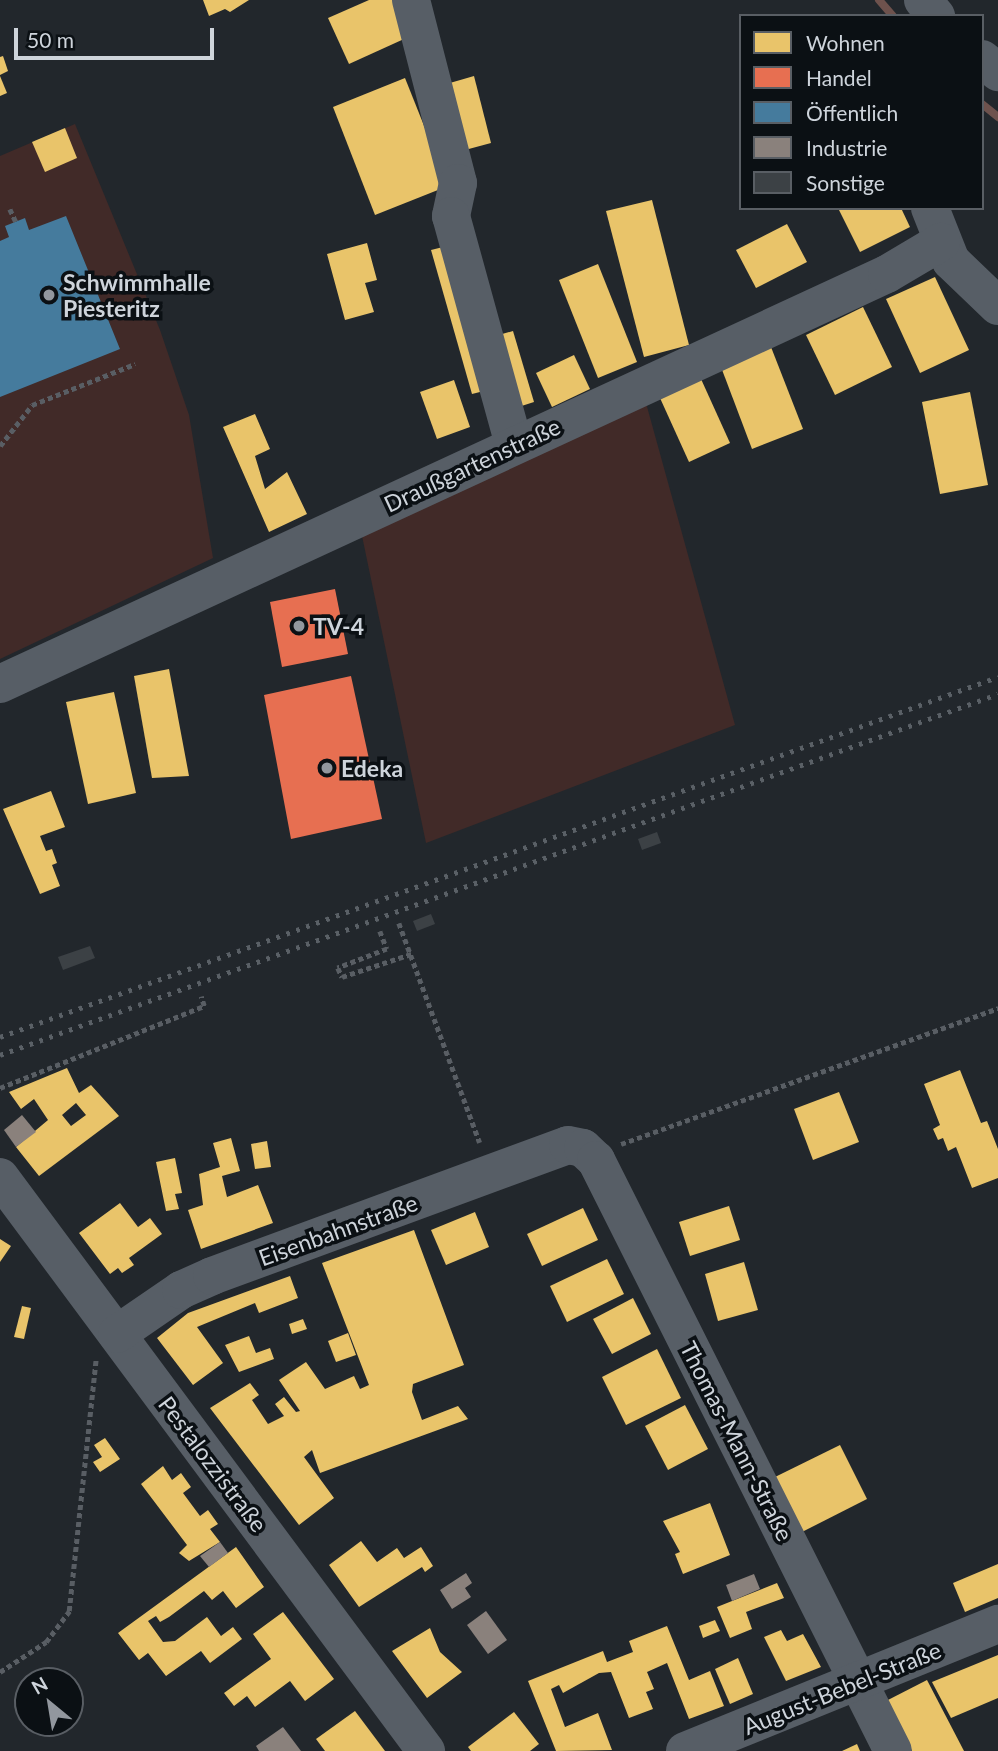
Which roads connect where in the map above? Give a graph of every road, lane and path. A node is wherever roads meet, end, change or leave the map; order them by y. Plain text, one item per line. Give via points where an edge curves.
1 (411, 0) edge
2 (923, 0) edge
3 (934, 14) edge
4 (984, 60) edge
5 (998, 72) edge
6 (10, 209) dead end
7 (16, 222) dead end
8 (936, 225) edge
9 (998, 306) edge
10 (135, 364) dead end
11 (514, 445) junction
12 (0, 446) edge
13 (0, 684) edge
14 (399, 923) dead end
15 (380, 931) dead end
16 (411, 954) junction
17 (201, 996) dead end
18 (998, 1008) edge
19 (0, 1088) edge
20 (582, 1152) junction
21 (491, 1174) junction
22 (3, 1186) edge
23 (120, 1338) junction
24 (998, 1624) edge
25 (0, 1672) edge
26 (858, 1681) junction
27 (426, 1751) edge
28 (685, 1751) edge
29 (893, 1751) edge

1 - 11 street via 458,183 451,216
2 - 3 street
4 - 5 street
6 - 7 path
8 - 9 street via 951,261
8 - 11 street, Draußgartenstraße via 887,274
10 - 12 path via 32,405
11 - 13 street, Draußgartenstraße
14 - 16 path
15 - 16 path via 387,949 338,968 342,977
16 - 21 path
17 - 19 path via 205,1006
18 - 20 path
20 - 21 street, Eisenbahnstraße
20 - 26 street, Thomas-Mann-Straße
21 - 23 street, Eisenbahnstraße via 212,1276 181,1290
22 - 23 street, Pestalozzistraße
23 - 25 path via 96,1360 69,1611 46,1642
23 - 27 street, Pestalozzistraße
24 - 26 street, August-Bebel-Straße
26 - 28 street, August-Bebel-Straße
26 - 29 street, Thomas-Mann-Straße

